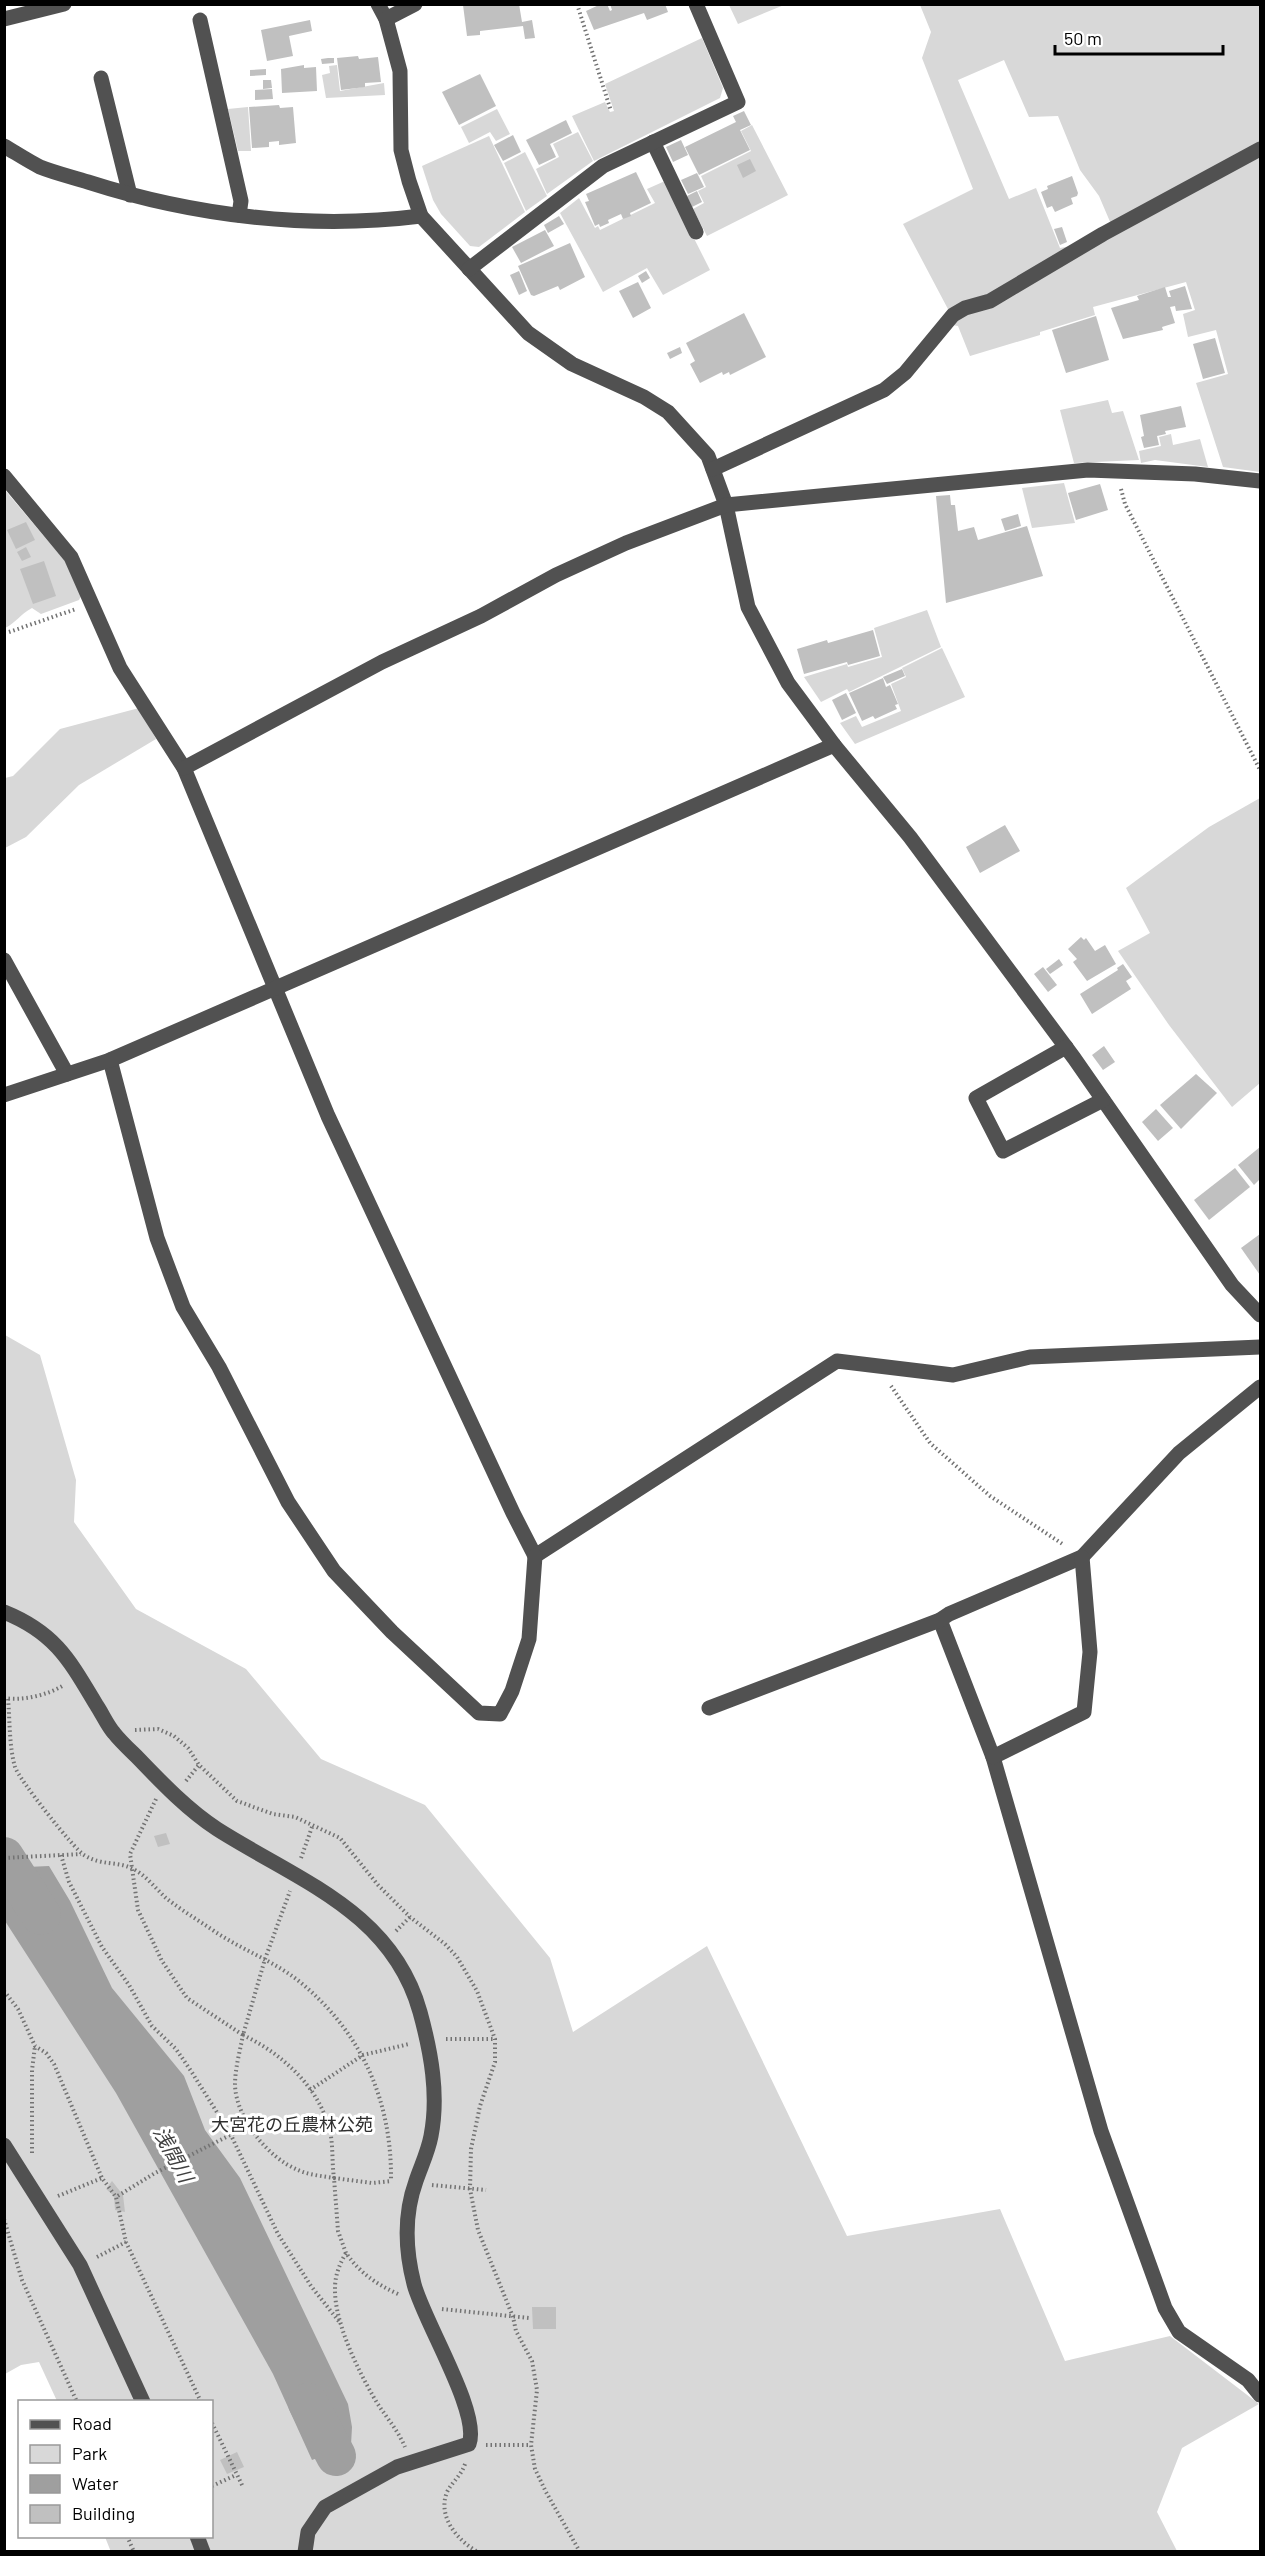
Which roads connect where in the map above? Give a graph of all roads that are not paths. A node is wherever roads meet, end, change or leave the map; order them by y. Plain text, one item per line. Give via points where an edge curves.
1 (64, 4) edge
2 (378, 4) edge
3 (415, 4) edge
4 (696, 4) edge
5 (4, 19) edge
6 (386, 19) junction
7 (200, 20) dead end
8 (101, 78) dead end
9 (653, 142) junction
10 (4, 146) edge
11 (1260, 149) edge
12 (130, 195) junction
13 (239, 215) junction
14 (421, 216) junction
15 (696, 232) dead end
16 (469, 268) junction
17 (713, 469) junction
18 (4, 476) edge
19 (1260, 481) edge
20 (726, 505) junction
21 (834, 746) junction
22 (184, 768) junction
23 (4, 960) edge
24 (274, 989) junction
25 (1066, 1047) junction
26 (110, 1060) junction
27 (67, 1074) junction
28 (4, 1095) edge
29 (1103, 1100) junction
30 (1260, 1315) edge
31 (1260, 1347) edge
32 (1260, 1387) edge
33 (535, 1556) junction
34 (1082, 1557) junction
35 (4, 1612) edge
36 (940, 1620) junction
37 (709, 1708) dead end
38 (993, 1756) junction
39 (4, 2145) edge
40 (1260, 2395) edge
41 (142, 2400) edge
42 (305, 2552) edge

1 - 5 street
2 - 6 street
3 - 6 street
4 - 9 street via 738,102
6 - 14 street via 400,71 401,150
7 - 13 street via 241,201
8 - 12 street
9 - 15 street
9 - 16 street via 603,165
10 - 12 street via 40,166
11 - 17 street via 990,301 953,315 905,373 884,390
12 - 13 street
13 - 14 street via 311,220
14 - 16 street
16 - 17 street via 528,333 572,364 668,412 708,456
17 - 20 street
18 - 22 street via 71,558 120,668
19 - 20 street via 1088,470
20 - 21 street via 748,607 788,683
20 - 22 street via 556,575
21 - 24 street
21 - 25 street via 910,837
22 - 24 street
23 - 27 street
24 - 26 street
24 - 33 street via 333,1126
25 - 29 street
25 - 29 street via 976,1098 1003,1151
26 - 27 street
26 - 33 street via 157,1238 183,1307 219,1366 288,1502 334,1571 392,1632 479,1713 500,1714 512,1691 529,1639
27 - 28 street
29 - 30 street via 1232,1285
31 - 33 street via 1030,1357 953,1375 837,1361
32 - 34 street via 1179,1453
34 - 36 street
34 - 38 street via 1090,1652 1084,1712
35 - 42 street via 38,1629 64,1651 114,1733 165,1787 214,1827 335,1899 366,1923 385,1942 409,1979 433,2075 434,2112 431,2136 406,2218 408,2252 414,2285 465,2406 472,2437 469,2445 397,2467 325,2507 308,2532
36 - 37 street
36 - 38 street
38 - 40 street via 1101,2131 1165,2308 1179,2332 1248,2380
39 - 41 street via 80,2265

